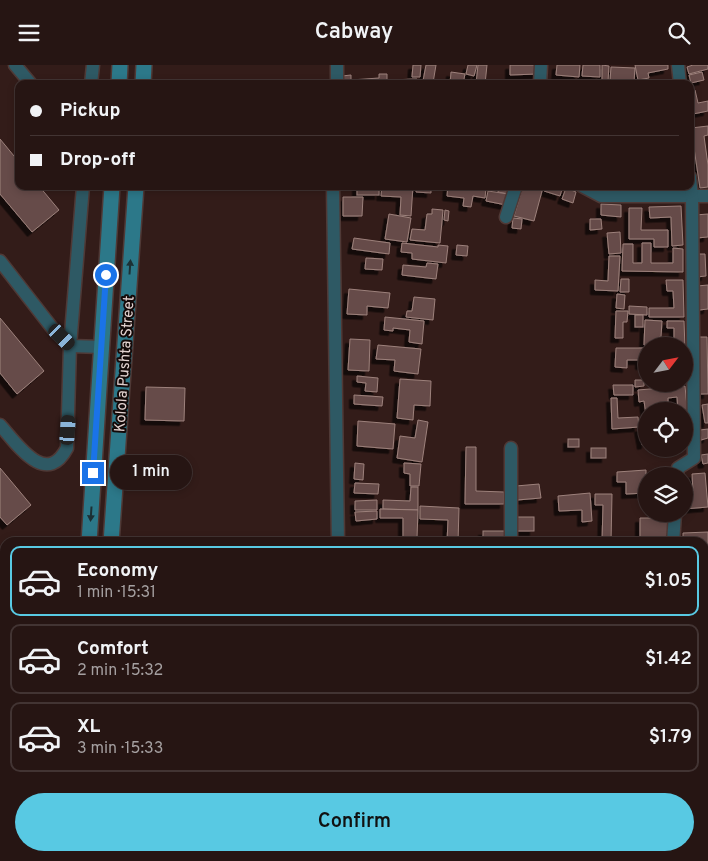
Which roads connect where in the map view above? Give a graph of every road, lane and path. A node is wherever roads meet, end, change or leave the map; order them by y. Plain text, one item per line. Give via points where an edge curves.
1 (15, 65) edge
2 (93, 65) edge
3 (120, 65) edge
4 (144, 65) edge
5 (337, 65) edge
6 (541, 65) edge
7 (678, 65) edge
8 (28, 80) edge
9 (91, 80) edge
10 (118, 80) edge
11 (143, 80) edge
12 (337, 80) edge
13 (540, 80) edge
14 (680, 80) edge
15 (83, 190) edge
16 (112, 190) edge
17 (136, 190) edge
18 (333, 190) edge
19 (515, 190) edge
20 (590, 190) edge
21 (691, 190) edge
22 (708, 196) edge
23 (692, 197) junction
24 (506, 217) dead end
25 (0, 261) edge
26 (70, 346) junction
27 (102, 347) junction
28 (0, 425) edge
29 (511, 448) dead end
30 (678, 467) edge
31 (674, 522) edge
32 (89, 537) edge
33 (111, 537) edge
34 (338, 537) edge
35 (511, 537) edge
36 (673, 537) edge

1 - 8 street
2 - 9 street
3 - 10 main road
4 - 11 main road
5 - 12 street
6 - 13 street
7 - 14 street
15 - 26 street
16 - 27 main road
33 -> 17 main road, Kolola Pushta Street
18 - 34 street
19 - 24 street
20 - 23 street via 602,196
21 - 23 street
22 - 23 street
23 - 30 street via 694,458
25 - 26 street
26 - 27 street
26 - 28 street via 67,448 63,455 48,464 39,464
27 -> 32 main road
29 - 35 street
31 - 36 street

